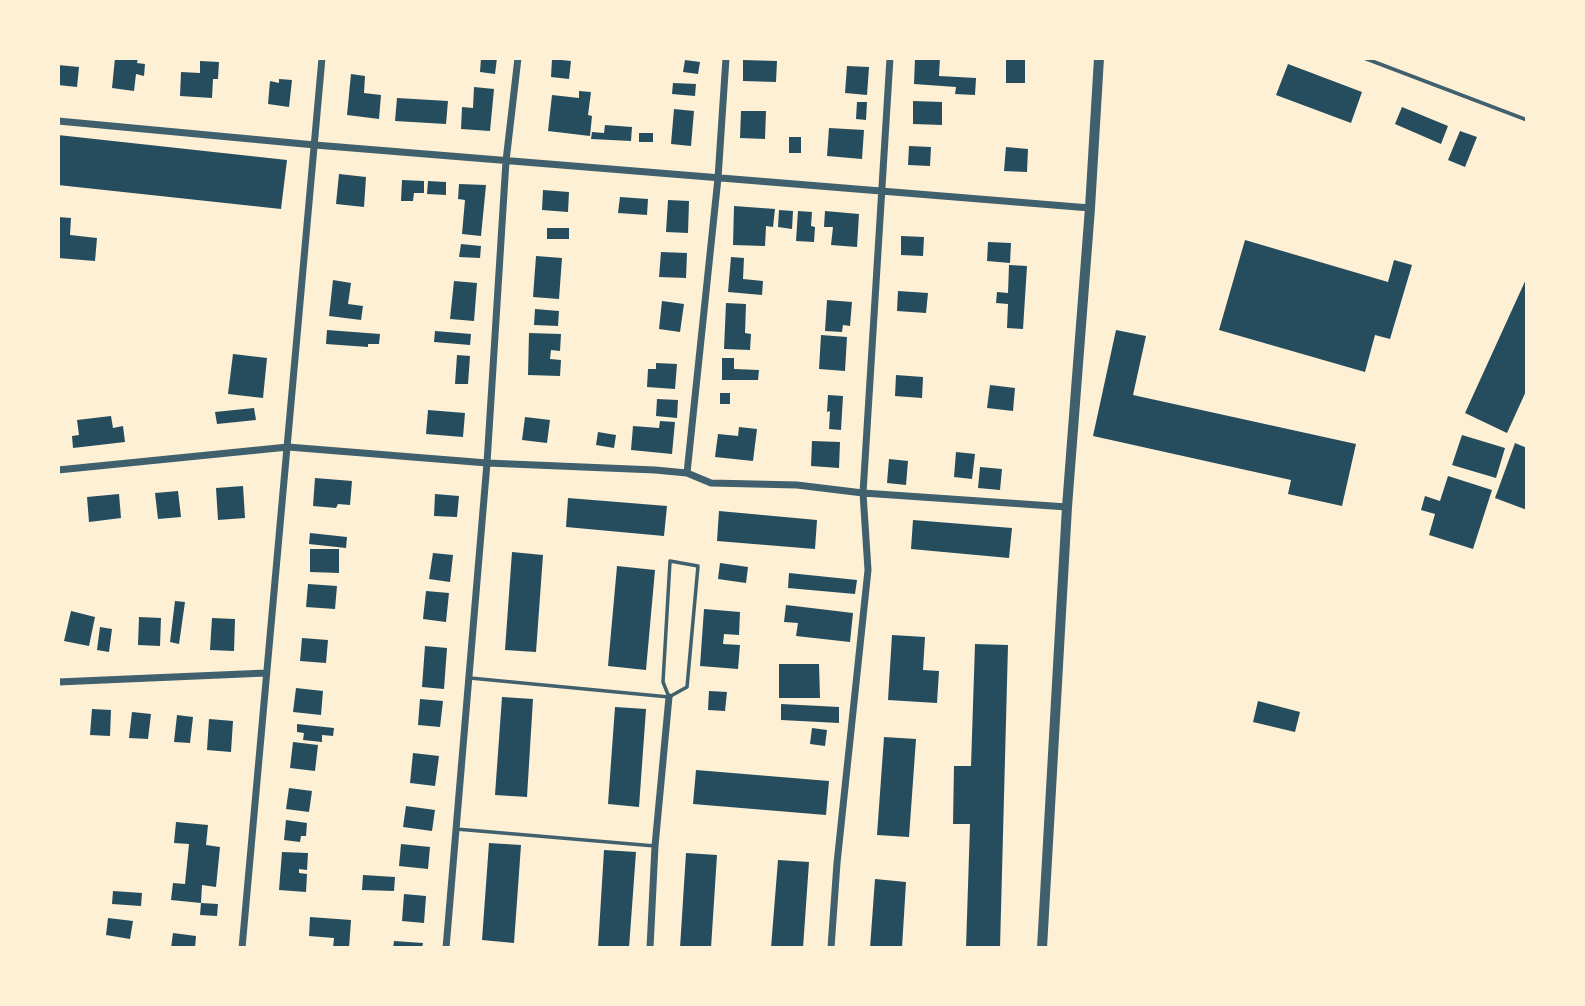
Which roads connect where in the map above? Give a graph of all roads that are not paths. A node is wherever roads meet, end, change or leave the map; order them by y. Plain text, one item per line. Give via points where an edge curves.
1 (322, 58) edge
2 (518, 58) edge
3 (726, 58) edge
4 (890, 58) edge
5 (1098, 58) edge
6 (1364, 58) edge
7 (1527, 120) edge
8 (58, 121) edge
9 (315, 145) junction
10 (506, 161) junction
11 (718, 178) junction
12 (881, 193) junction
13 (1090, 208) junction
14 (288, 447) junction
15 (487, 463) junction
16 (58, 470) edge
17 (687, 473) junction
18 (863, 493) junction
19 (1067, 507) junction
20 (266, 673) junction
21 (470, 678) junction
22 (58, 682) edge
23 (669, 697) junction
24 (456, 829) junction
25 (655, 846) junction
26 (242, 948) edge
27 (446, 948) edge
28 (650, 948) edge
29 (831, 948) edge
30 (1042, 948) edge

1 - 9 street
2 - 10 street
3 - 11 street
4 - 12 street
5 - 13 street
6 - 7 lane
8 - 9 street
9 - 10 street
9 - 14 street
10 - 11 street
10 - 15 street
11 - 12 street
11 - 17 street
12 - 13 street
12 - 18 street
13 - 19 street
14 - 15 street
14 - 16 street
14 - 20 street
15 - 17 street
15 - 21 street
17 - 18 street via 711,483 797,485
18 - 19 street
18 - 29 street via 868,570
19 - 30 street
20 - 22 street
20 - 26 street
21 - 23 lane
21 - 24 street
23 - 23 lane via 687,687 698,566 670,561 663,682
23 - 25 street
24 - 25 lane
24 - 27 street
25 - 28 street

